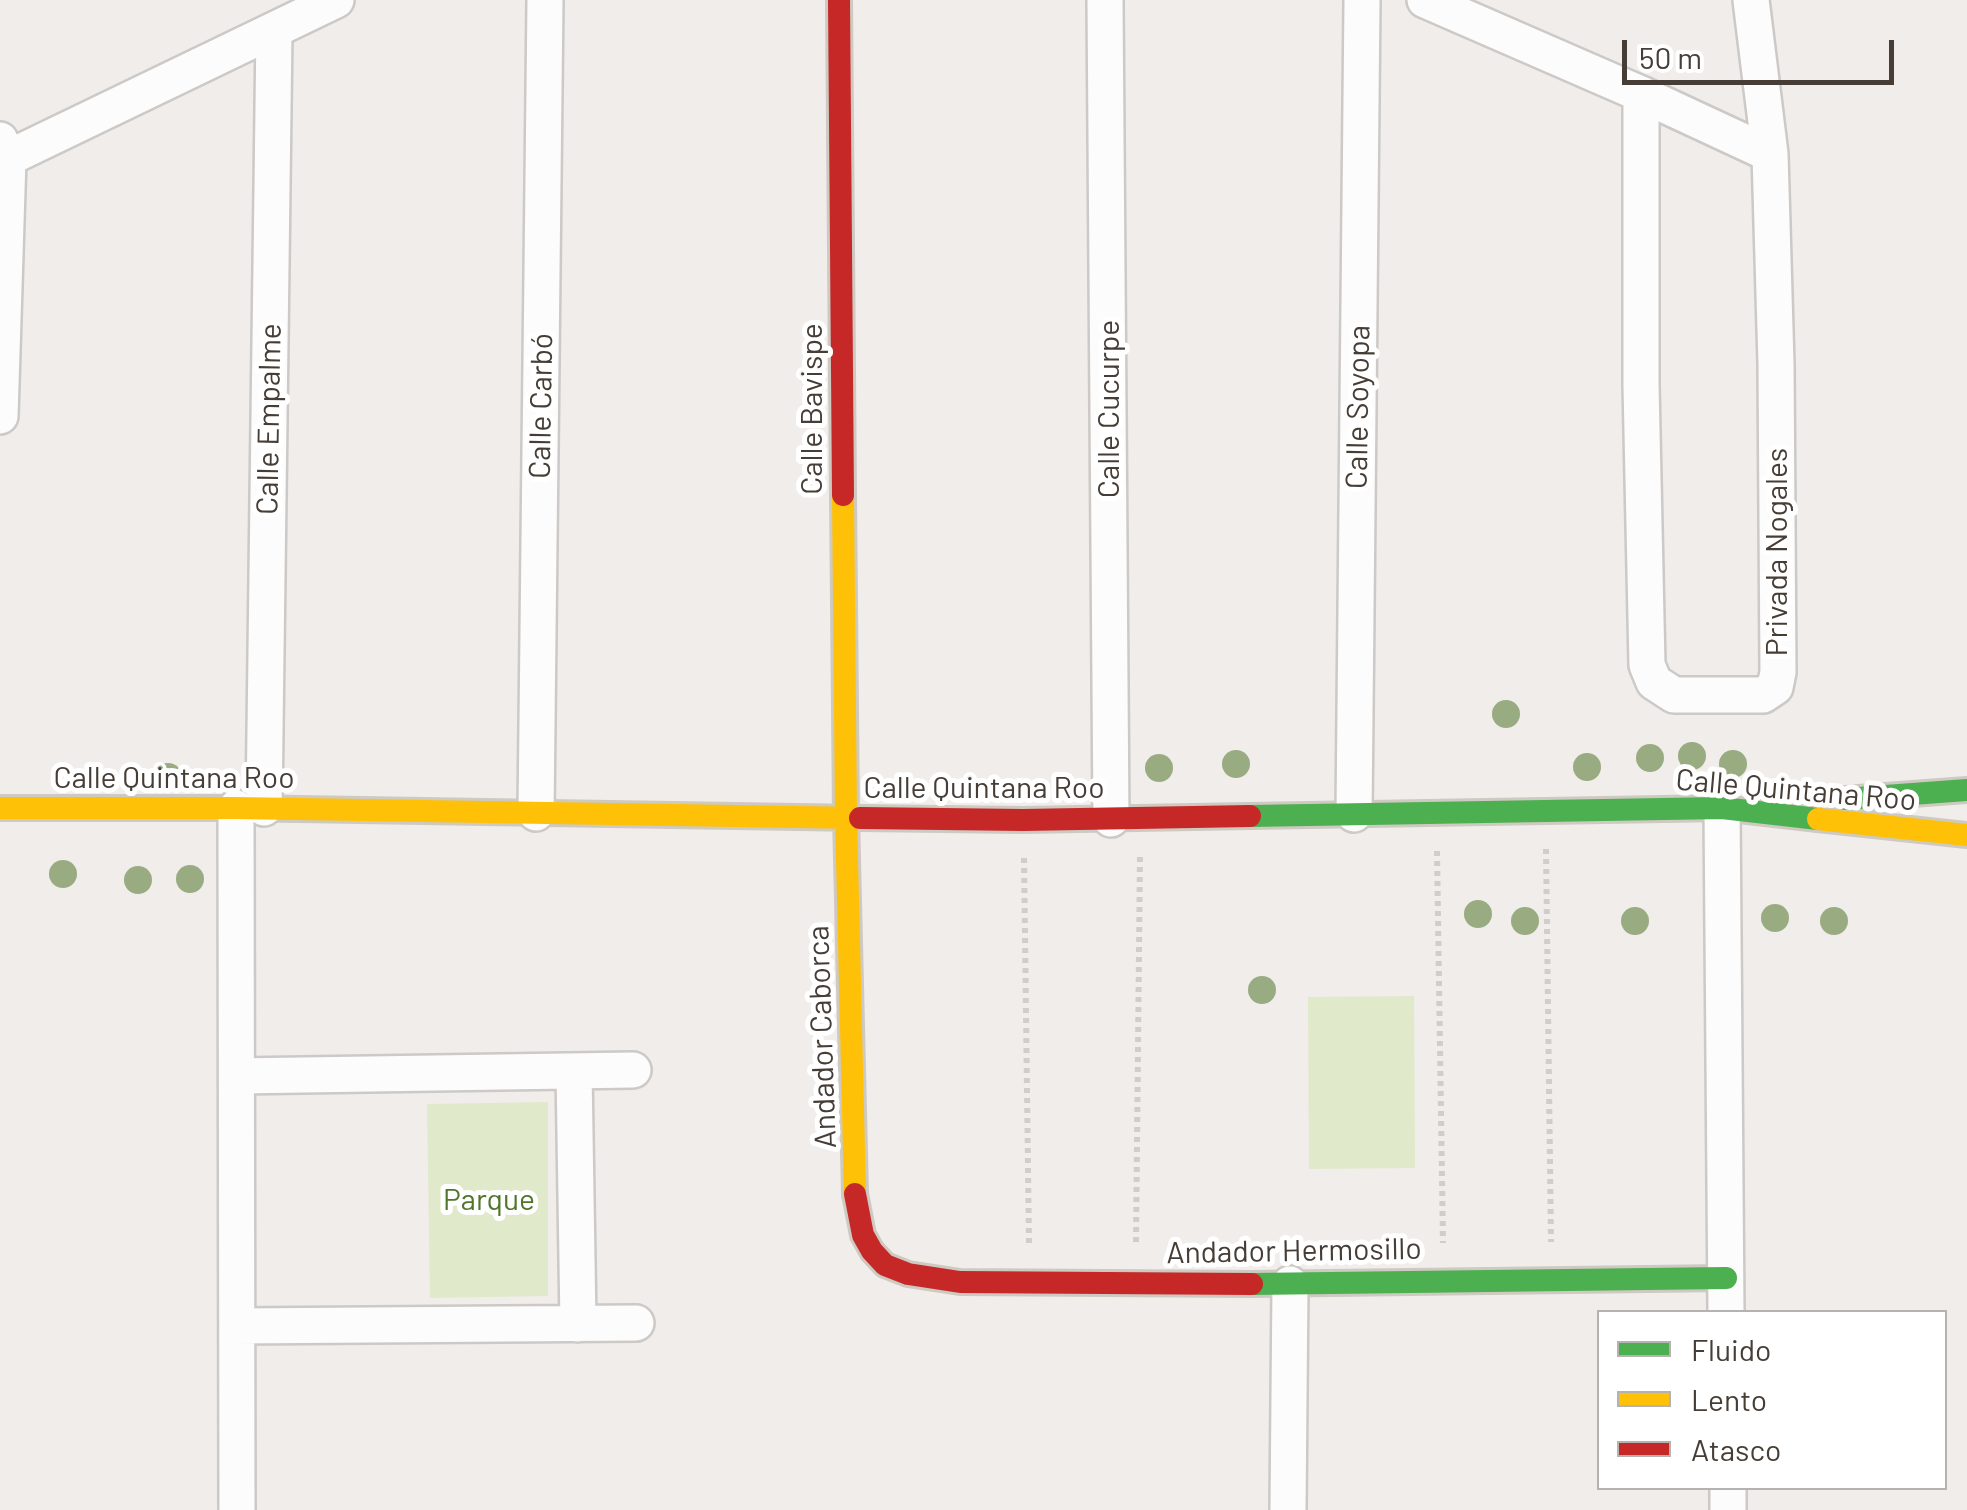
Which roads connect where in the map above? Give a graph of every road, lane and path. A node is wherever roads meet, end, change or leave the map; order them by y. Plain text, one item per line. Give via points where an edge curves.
1 (336, 0) edge
2 (545, 0) edge
3 (839, 0) edge
4 (1106, 0) edge
5 (1362, 0) edge
6 (1424, 0) edge
7 (1750, 0) edge
8 (1496, 16) edge
9 (274, 30) junction
10 (1641, 94) junction
11 (3, 153) edge
12 (1770, 154) junction
13 (0, 416) edge
14 (1967, 790) edge
15 (0, 808) edge
16 (250, 808) junction
17 (1722, 808) junction
18 (1546, 811) junction
19 (536, 812) junction
20 (1437, 812) junction
21 (1354, 814) junction
22 (846, 818) junction
23 (1126, 818) junction
24 (1023, 820) junction
25 (1967, 835) edge
26 (633, 1070) dead end
27 (574, 1072) junction
28 (237, 1076) junction
29 (872, 1251) joint
30 (1551, 1278) junction
31 (1444, 1279) junction
32 (1030, 1282) junction
33 (1136, 1284) junction
34 (1290, 1284) junction
35 (1726, 1295) edge
36 (636, 1323) dead end
37 (578, 1324) junction
38 (237, 1326) junction
39 (237, 1510) edge
40 (1288, 1510) edge

1 - 9 street
2 - 19 street, Calle Carbó
3 - 22 main road, Calle Bavispe
4 - 23 street, Calle Cucurpe
5 - 21 street, Calle Soyopa
6 - 8 street
7 - 12 street, Privada Nogales
8 - 10 street
9 - 11 street
9 - 16 street, Calle Empalme
10 - 12 street
10 - 12 street, Privada Nogales via 1648,665 1654,682 1674,695 1764,695 1775,687 1778,672
11 - 13 street
14 - 17 main road
15 - 16 main road, Calle Quintana Roo
16 - 19 main road, Calle Quintana Roo
16 - 28 street, Calle Empalme
17 - 18 main road, Calle Quintana Roo
17 - 25 main road, Calle Quintana Roo
17 - 35 street
18 - 20 main road, Calle Quintana Roo
18 - 30 path
19 - 22 main road, Calle Quintana Roo
20 - 21 main road, Calle Quintana Roo
20 - 31 path
21 - 23 main road, Calle Quintana Roo
22 - 24 main road, Calle Quintana Roo
22 - 29 main road, Andador Caborca via 856,1200
23 - 24 main road, Calle Quintana Roo
23 - 33 path
24 - 32 path
26 - 27 street
27 - 28 street
27 - 37 street
28 - 38 street, Calle Empalme
29 - 32 main road, Andador Hermosillo via 885,1265 930,1280
30 - 31 main road, Andador Hermosillo
30 - 35 main road, Andador Hermosillo
31 - 34 main road, Andador Hermosillo
32 - 33 main road, Andador Hermosillo
33 - 34 main road, Andador Hermosillo
34 - 40 street
36 - 37 street
37 - 38 street
38 - 39 street, Calle Empalme

